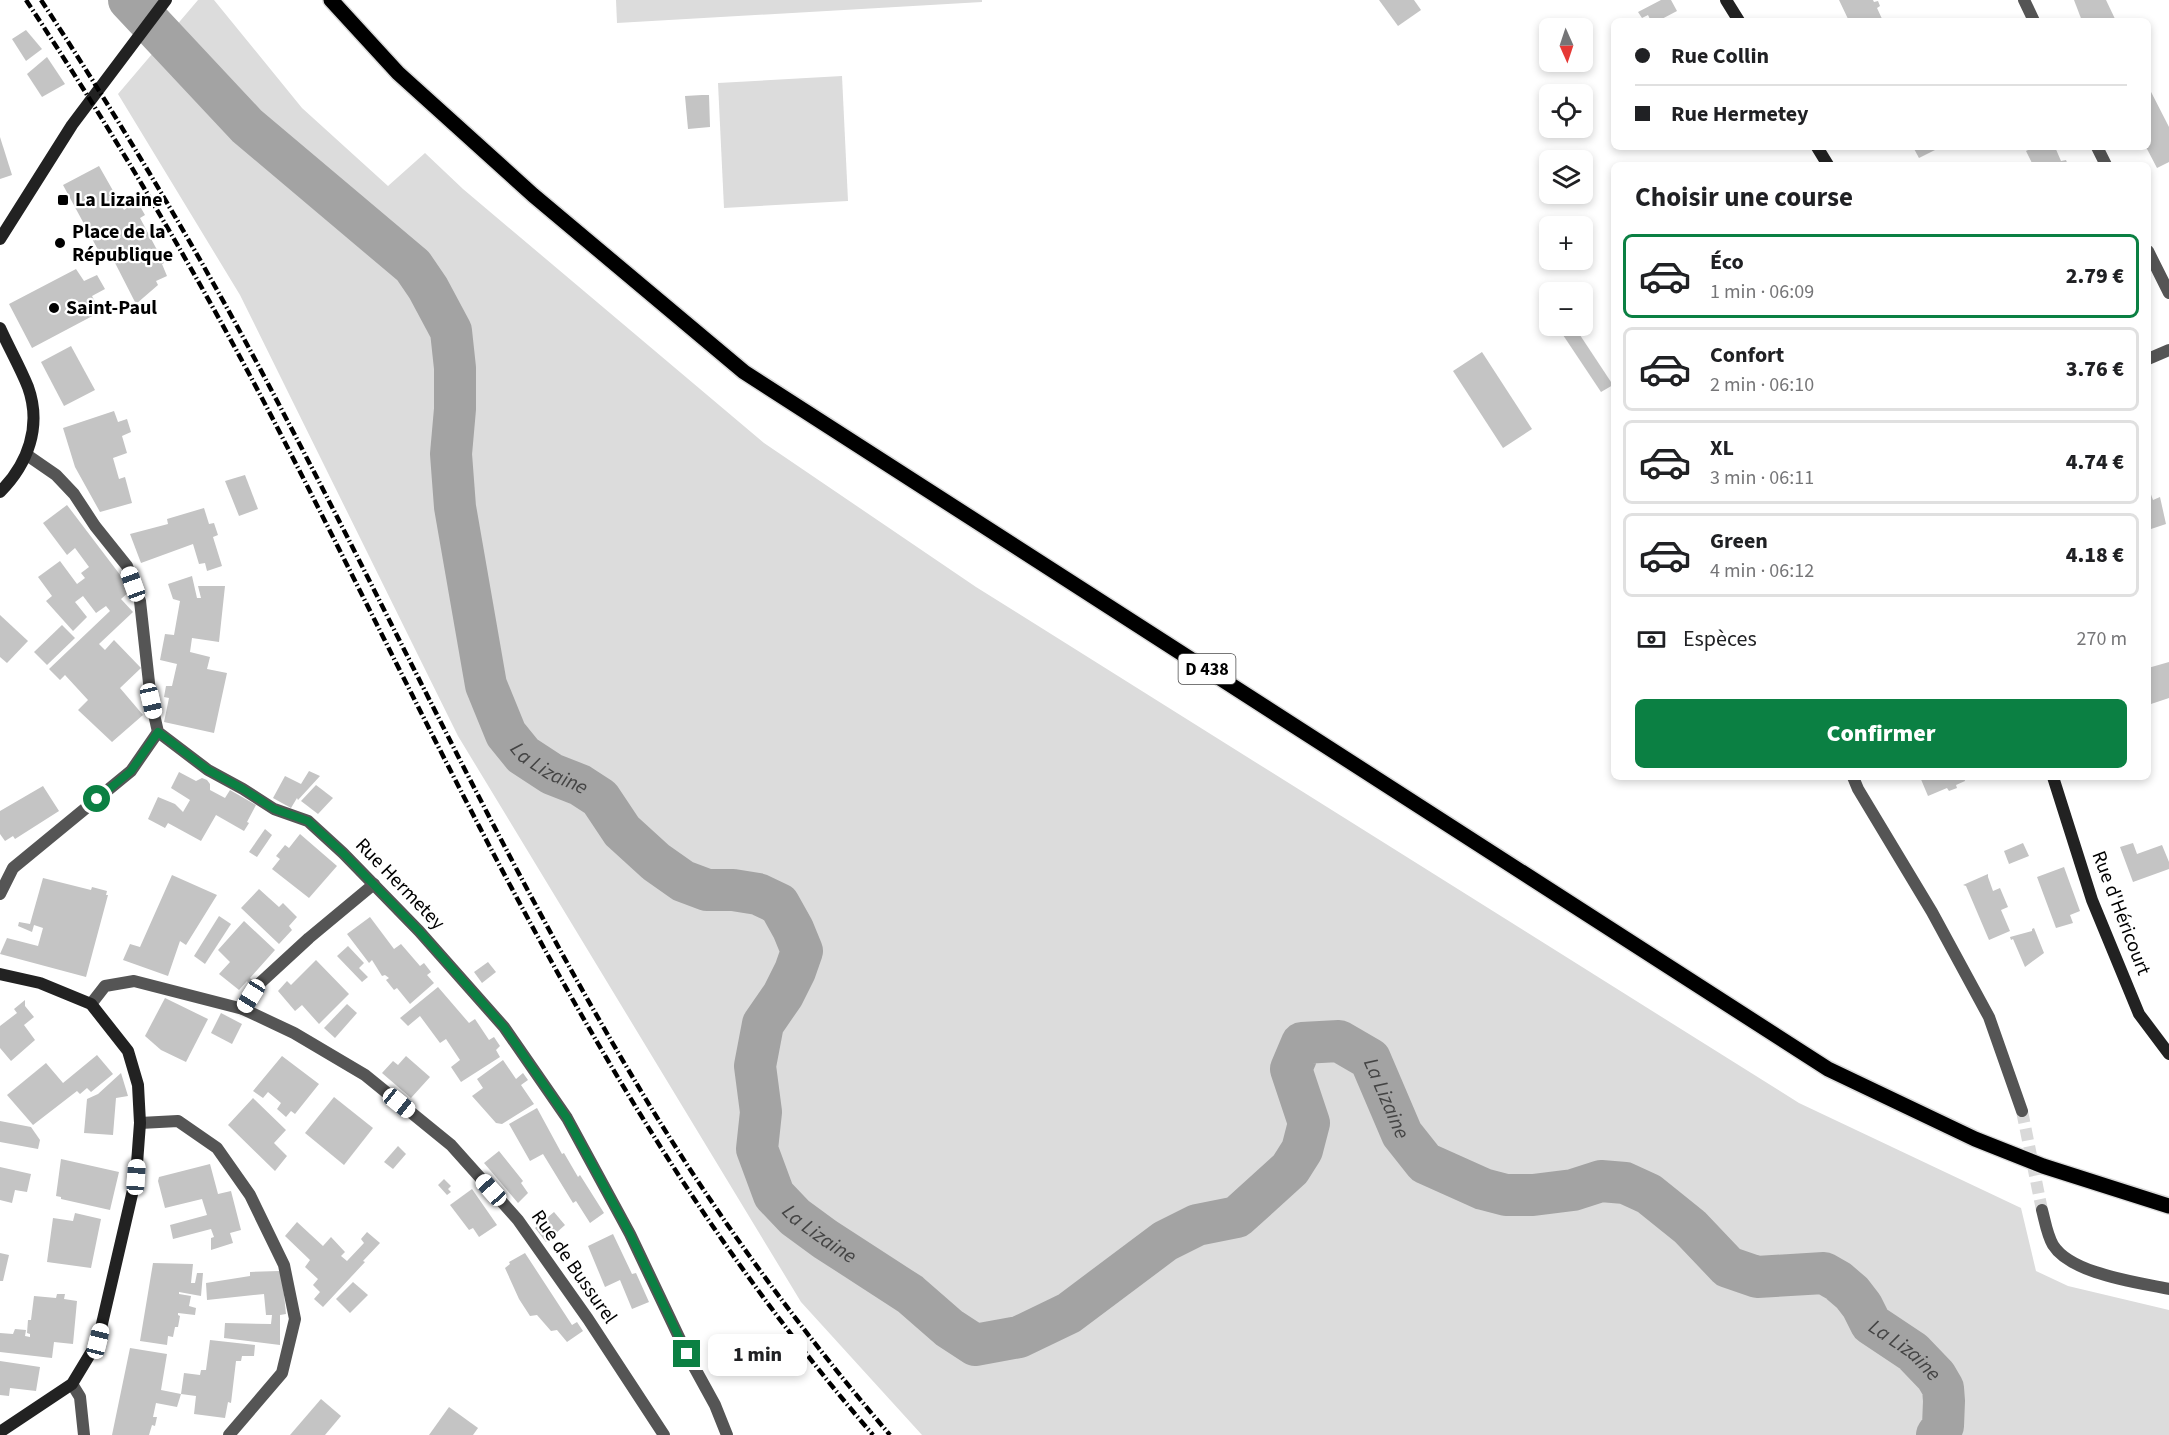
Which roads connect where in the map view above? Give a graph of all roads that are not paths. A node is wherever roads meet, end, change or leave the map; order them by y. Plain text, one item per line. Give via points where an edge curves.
1 (166, 0) edge
2 (331, 0) edge
3 (1726, 0) edge
4 (2024, 0) edge
5 (1737, 18) edge
6 (2033, 18) edge
7 (0, 239) edge
8 (2151, 257) edge
9 (2169, 293) edge
10 (0, 328) edge
11 (2169, 350) edge
12 (2151, 358) edge
13 (27, 455) junction
14 (0, 492) edge
15 (158, 732) junction
16 (1854, 780) edge
17 (2054, 780) edge
18 (374, 884) junction
19 (0, 894) edge
20 (0, 974) edge
21 (91, 1004) junction
22 (243, 1009) junction
23 (2169, 1054) edge
24 (2022, 1111) tunnel mouth
25 (140, 1123) junction
26 (2169, 1206) edge
27 (2042, 1210) tunnel mouth
28 (2169, 1289) edge
29 (72, 1384) junction
30 (0, 1432) edge
31 (84, 1435) edge
32 (229, 1435) edge
33 (663, 1435) edge
34 (727, 1435) edge

1 - 7 street via 72,125
2 - 26 main road, D 438 via 398,73 533,195 744,372 1828,1069 1975,1139 2043,1166
3 - 5 street
4 - 6 street
8 - 9 street
10 - 13 street via 28,388 34,423
11 - 12 street
13 - 14 street
13 - 15 street via 56,475 74,494 127,566 140,601
15 - 18 street, Rue Hermetey via 208,770 274,809 308,821
15 - 19 street via 131,771 13,868
16 - 24 street via 1989,1017
17 - 23 street, Rue d'Héricourt via 2092,900 2139,1014
18 - 22 street via 259,984
18 - 34 street, Rue Hermetey via 504,1027 567,1118 630,1234
20 - 21 street via 40,983
21 - 22 street, Rue de Bussurel via 105,986 134,981
21 - 25 street via 128,1051 138,1085
22 - 33 street, Rue de Bussurel via 294,1033 365,1075 451,1145 518,1220
25 - 29 street via 136,1177 98,1341
25 - 32 street via 178,1121 217,1148 250,1195 284,1265 295,1319 282,1373
27 - 28 street via 2053,1245 2066,1259 2088,1270
29 - 30 street
29 - 31 street via 80,1397

